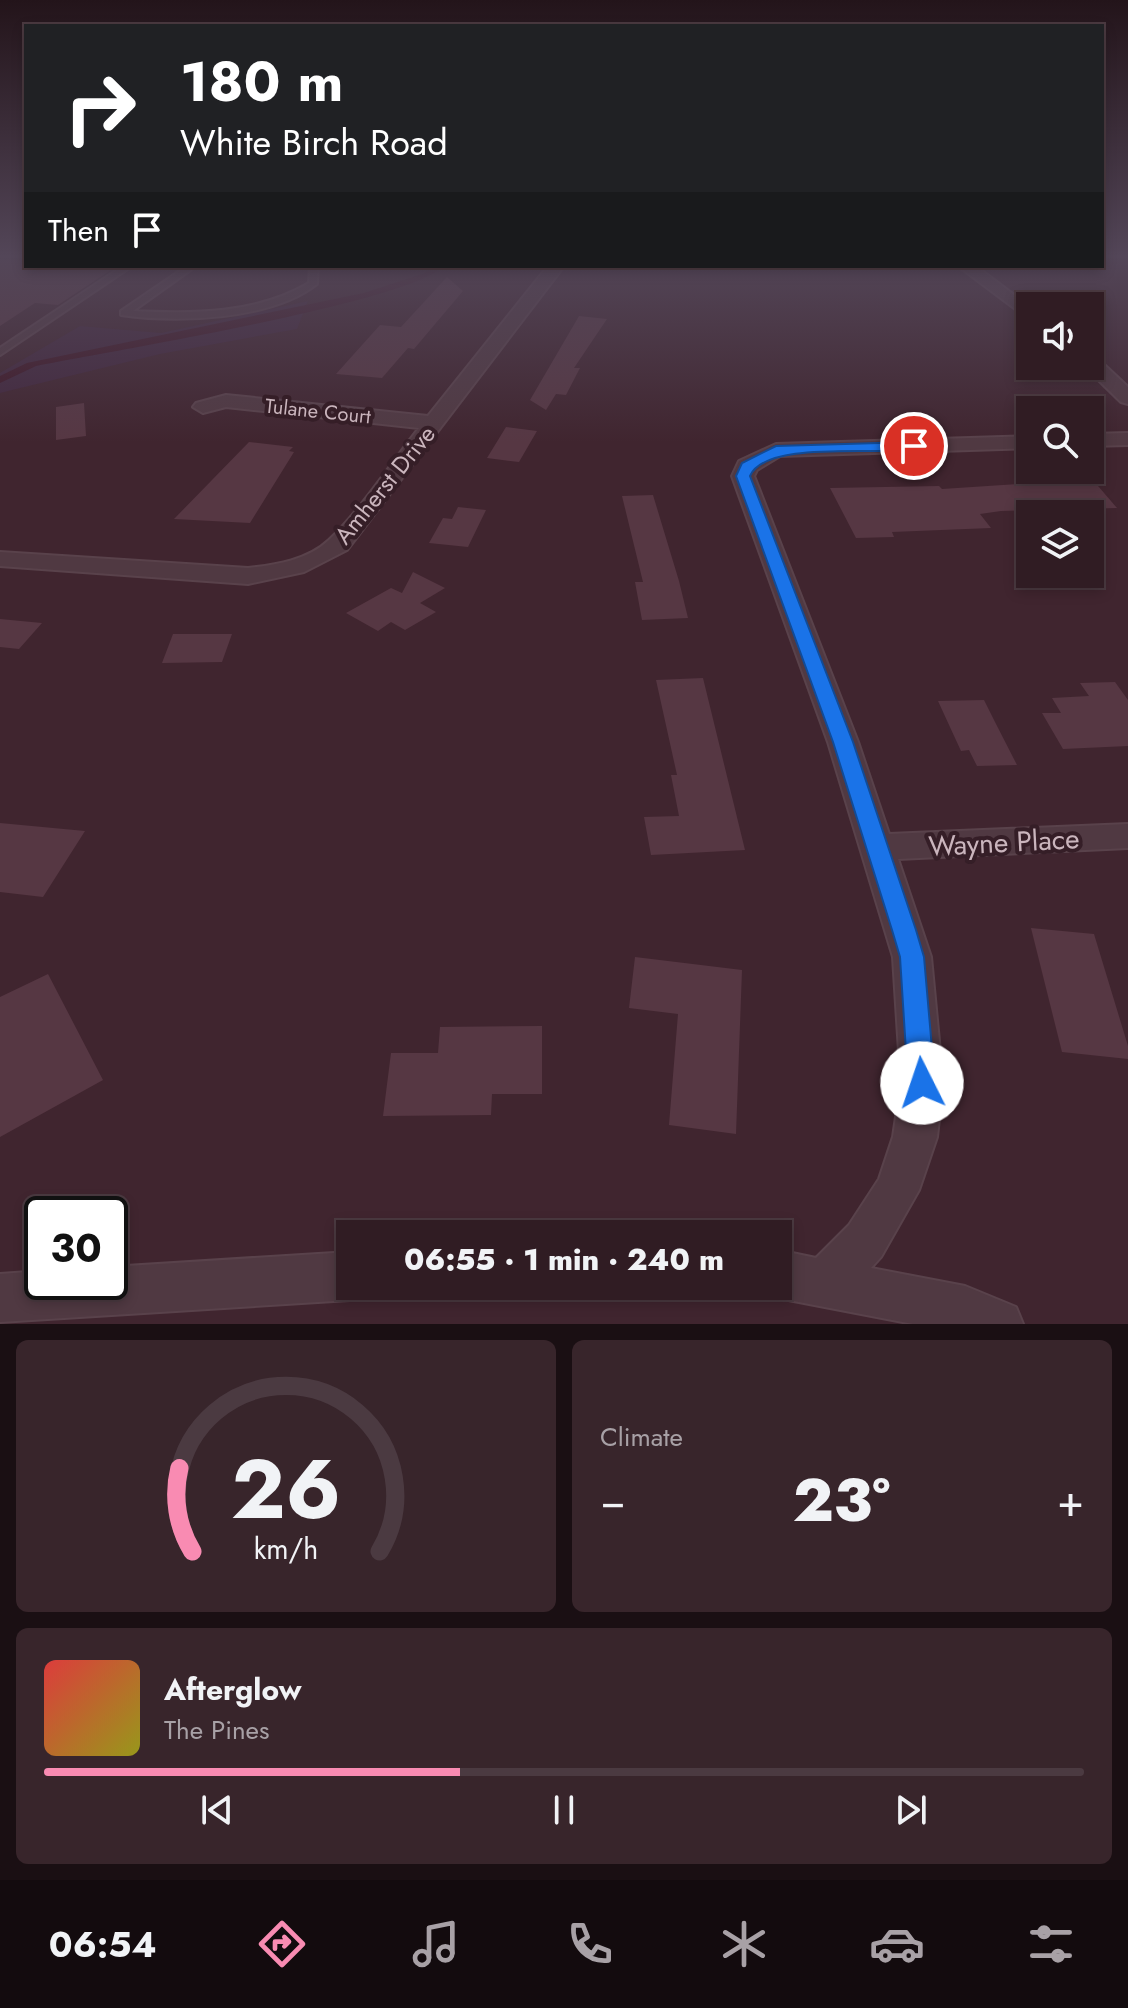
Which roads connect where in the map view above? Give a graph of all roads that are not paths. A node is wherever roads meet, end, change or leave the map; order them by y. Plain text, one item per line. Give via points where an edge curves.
1 (49, 319) edge
2 (515, 319) edge
3 (0, 352) edge
4 (1104, 375) edge
5 (1128, 398) edge
6 (203, 407) dead end
7 (434, 423) junction
8 (1128, 439) edge
9 (1104, 440) edge
10 (1016, 442) edge
11 (0, 559) edge
12 (1128, 836) edge
13 (880, 847) junction
14 (792, 1276) edge
15 (336, 1277) edge
16 (826, 1281) junction
17 (0, 1298) edge
18 (999, 1324) edge

1 - 3 lane
2 - 7 street, Amherst Drive
4 - 5 street
6 - 7 street, Tulane Court via 226,401
7 - 11 street, Amherst Drive via 338,545 302,566 248,576
8 - 9 street
10 - 13 street via 776,450 747,466 743,476
12 - 13 street, Wayne Place
13 - 16 street via 912,957 920,1097 915,1137 897,1190 865,1241
14 - 16 street
15 - 17 street
16 - 18 street via 965,1310

